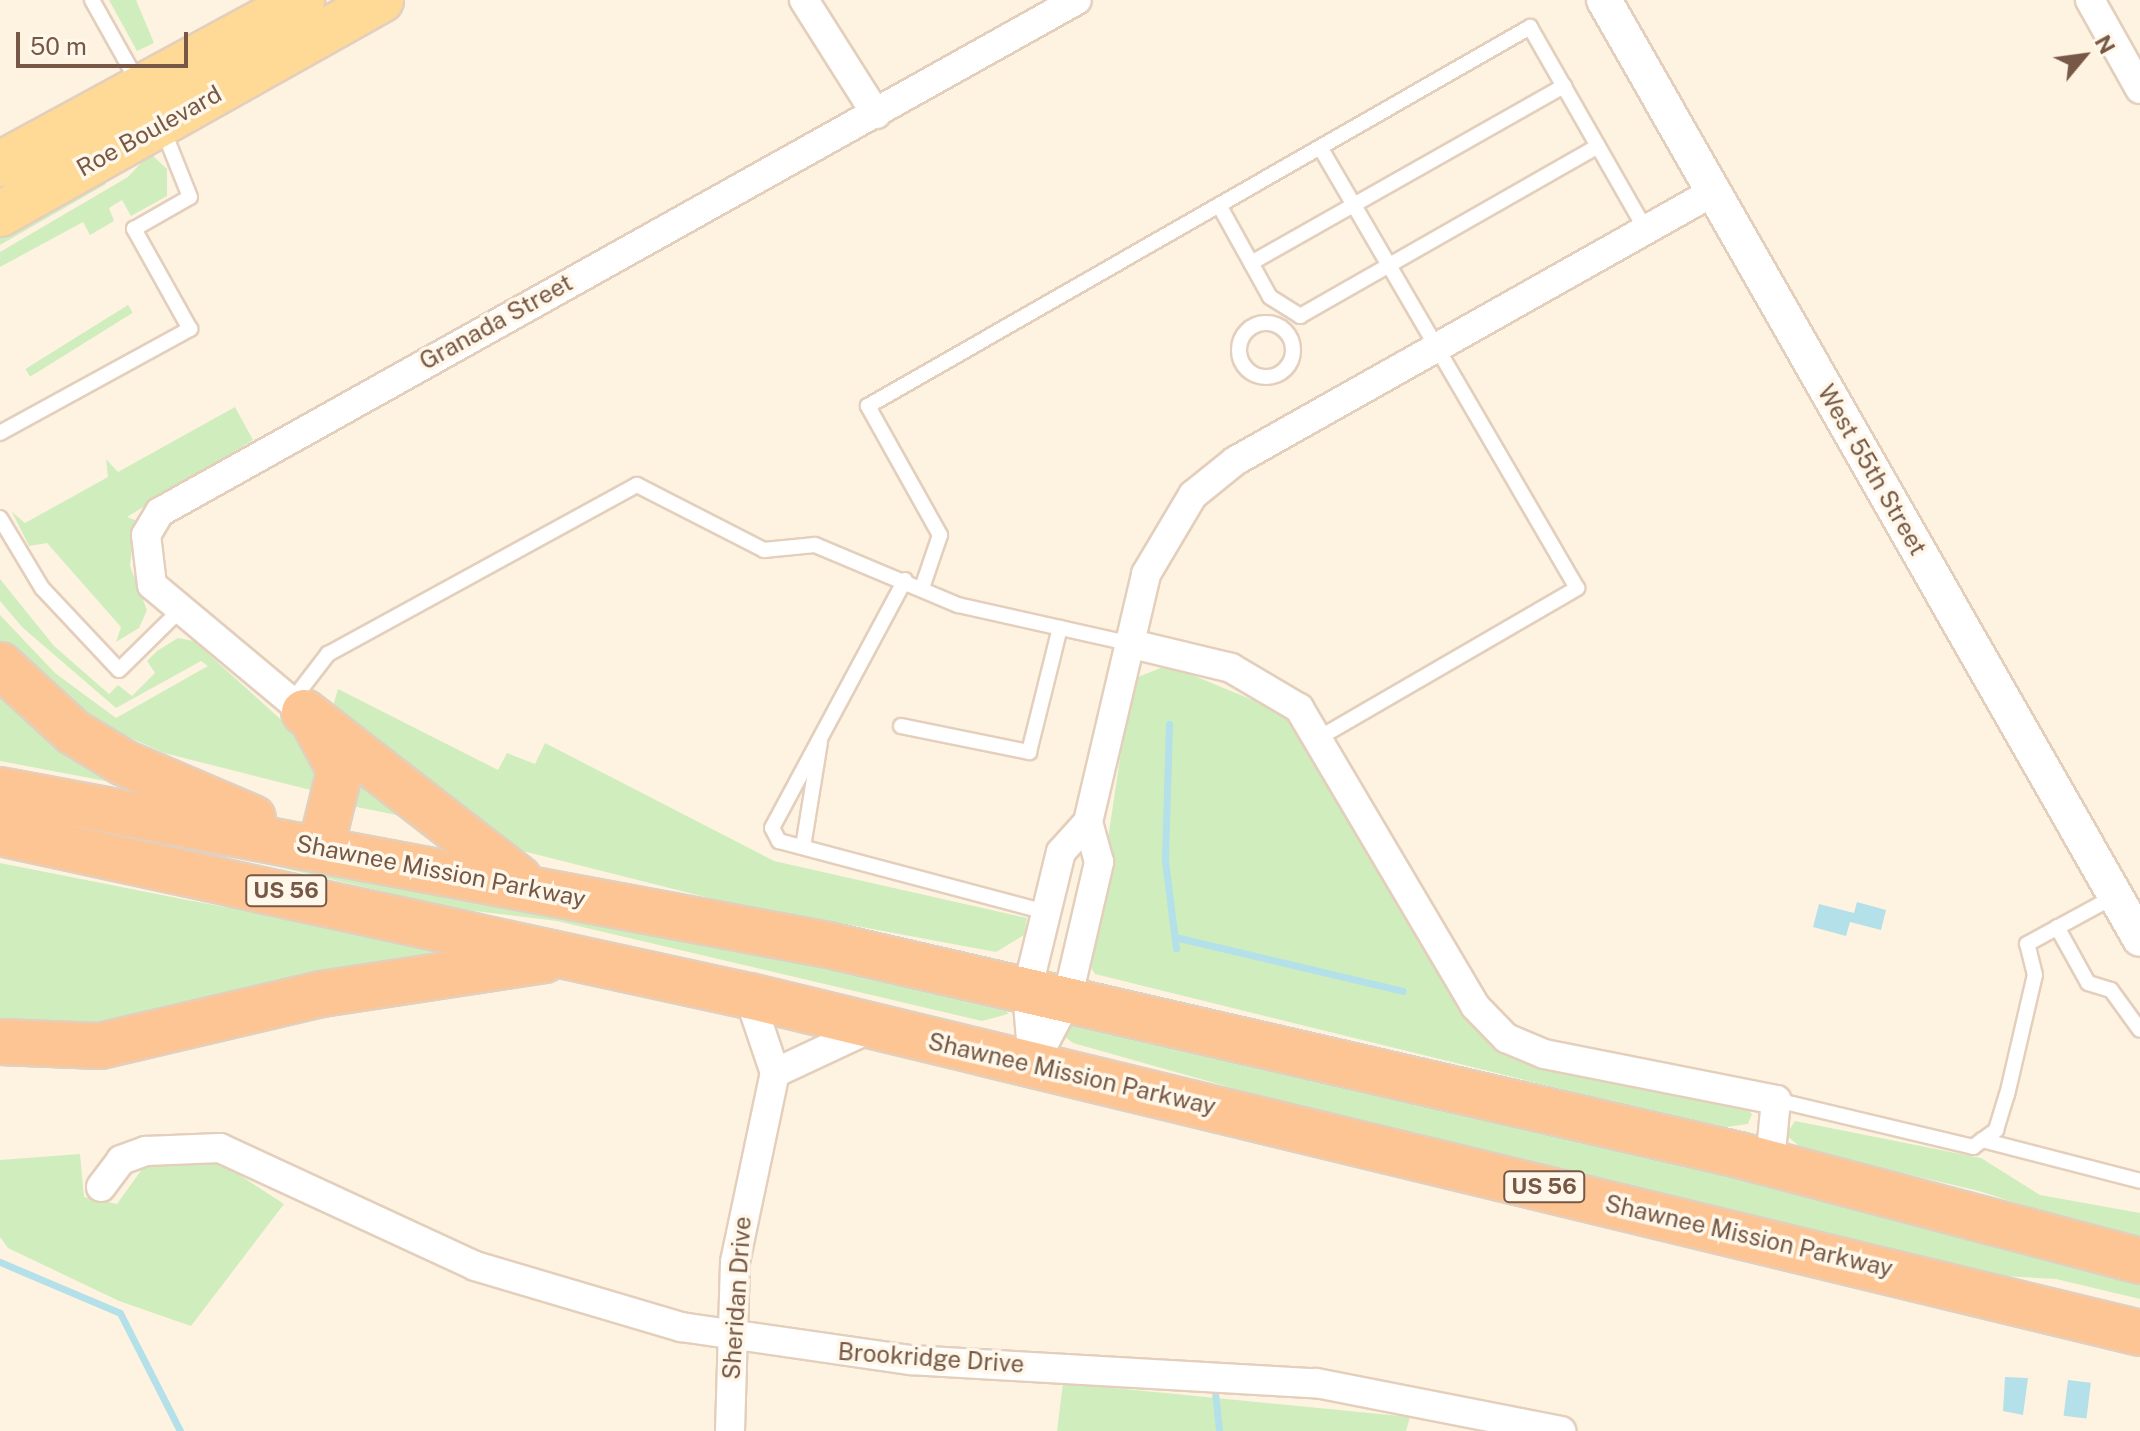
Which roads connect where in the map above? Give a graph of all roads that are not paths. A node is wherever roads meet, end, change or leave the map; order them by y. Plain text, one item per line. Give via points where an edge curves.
1 (92, 0) edge
2 (302, 0) edge
3 (804, 0) edge
4 (1077, 0) edge
5 (1604, 0) edge
6 (2090, 0) edge
7 (373, 2) edge
8 (240, 18) edge
9 (1564, 86) junction
10 (2140, 89) edge
11 (151, 106) junction
12 (876, 114) junction
13 (1598, 146) junction
14 (1320, 147) junction
15 (0, 164) edge
16 (1713, 192) junction
17 (1219, 205) junction
18 (1353, 206) junction
19 (0, 214) edge
20 (1646, 230) junction
21 (1251, 263) junction
22 (1388, 266) junction
23 (1280, 303) junction
24 (1274, 322) dead end
25 (1434, 348) junction
26 (0, 433) edge
27 (0, 518) edge
28 (905, 580) junction
29 (922, 588) junction
30 (179, 611) junction
31 (1060, 628) junction
32 (1128, 643) junction
33 (0, 665) edge
34 (298, 707) junction
35 (901, 726) dead end
36 (820, 738) junction
37 (1317, 739) junction
38 (0, 790) edge
39 (1088, 822) junction
40 (0, 833) edge
41 (321, 847) junction
42 (803, 847) junction
43 (534, 889) junction
44 (2115, 896) junction
45 (1046, 912) junction
46 (2057, 927) junction
47 (2140, 939) edge
48 (571, 956) junction
49 (1047, 995) junction
50 (749, 996) junction
51 (871, 1028) junction
52 (2140, 1030) edge
53 (0, 1042) edge
54 (1033, 1064) junction
55 (775, 1073) junction
56 (1776, 1100) junction
57 (1982, 1140) junction
58 (1770, 1162) junction
59 (2140, 1181) edge
60 (101, 1187) dead end
61 (2140, 1261) edge
62 (2140, 1333) edge
63 (730, 1336) junction
64 (730, 1431) edge
65 (1561, 1431) edge

1 - 11 lane
2 - 8 main road, Roe Boulevard
3 - 12 street
4 - 12 street, Granada Street
5 - 16 street, West 55th Street
6 - 10 street
7 - 11 main road, Roe Boulevard
8 - 11 main road, Roe Boulevard
9 - 13 lane
9 - 14 lane via 1530,27
9 - 18 lane
11 - 15 main road, Roe Boulevard
11 - 19 main road, Roe Boulevard
11 - 26 lane via 190,197 134,229 190,329
12 - 30 street, Granada Street via 184,494 146,535 143,563 152,585
13 - 20 lane
13 - 22 lane
14 - 17 lane
14 - 18 lane
16 - 20 street
16 - 44 street, West 55th Street
17 - 21 lane
17 - 29 lane via 868,406 940,535
18 - 21 lane
18 - 22 lane
20 - 25 street
21 - 23 lane
22 - 23 lane via 1300,316
22 - 25 lane
23 - 24 lane
25 - 32 street via 1235,461 1193,495 1146,574
25 - 37 lane via 1577,588
27 - 30 lane via 42,588 119,670
28 - 29 lane
28 - 34 lane via 815,545 764,550 637,485 328,654
28 - 36 lane
29 - 31 lane via 958,605
30 - 34 street, Granada Street
31 - 32 lane
31 - 35 lane via 1029,752
32 - 37 street via 1266,682 1299,708
32 - 39 street
33 - 41 highway via 73,732 124,763
34 - 41 highway via 340,770
34 - 43 highway via 397,781 441,825
36 - 42 lane
36 - 42 lane via 772,828 779,841
37 - 56 street via 1475,1006 1506,1038 1544,1054
38 - 41 highway, Shawnee Mission Parkway / US 56
39 - 45 street via 1061,852
39 - 49 street via 1099,862
40 - 48 highway, Shawnee Mission Parkway / US 56
41 - 43 highway, Shawnee Mission Parkway / US 56
42 - 45 lane
43 - 49 highway, Shawnee Mission Parkway / US 56
44 - 46 lane
44 - 47 street, West 55th Street
45 - 49 street
46 - 52 lane via 2088,983 2111,990
46 - 57 lane via 2027,944 2035,975 1996,1130
48 - 50 highway, Shawnee Mission Parkway / US 56
48 - 53 highway via 350,989 100,1046
49 - 54 street
49 - 54 street
49 - 58 highway, Shawnee Mission Parkway / US 56
50 - 51 highway, Shawnee Mission Parkway / US 56
50 - 55 street
51 - 54 highway, Shawnee Mission Parkway / US 56
51 - 55 street
54 - 62 highway, Shawnee Mission Parkway / US 56
55 - 63 street, Sheridan Drive via 746,1191
56 - 57 lane via 1941,1145 1973,1147
56 - 58 street
57 - 59 lane
58 - 61 highway, Shawnee Mission Parkway / US 56
60 - 63 street, Brookridge Drive via 121,1160 182,1146 220,1148 475,1266 596,1305
63 - 64 street, Sheridan Drive
63 - 65 street, Brookridge Drive via 911,1360 1316,1383

